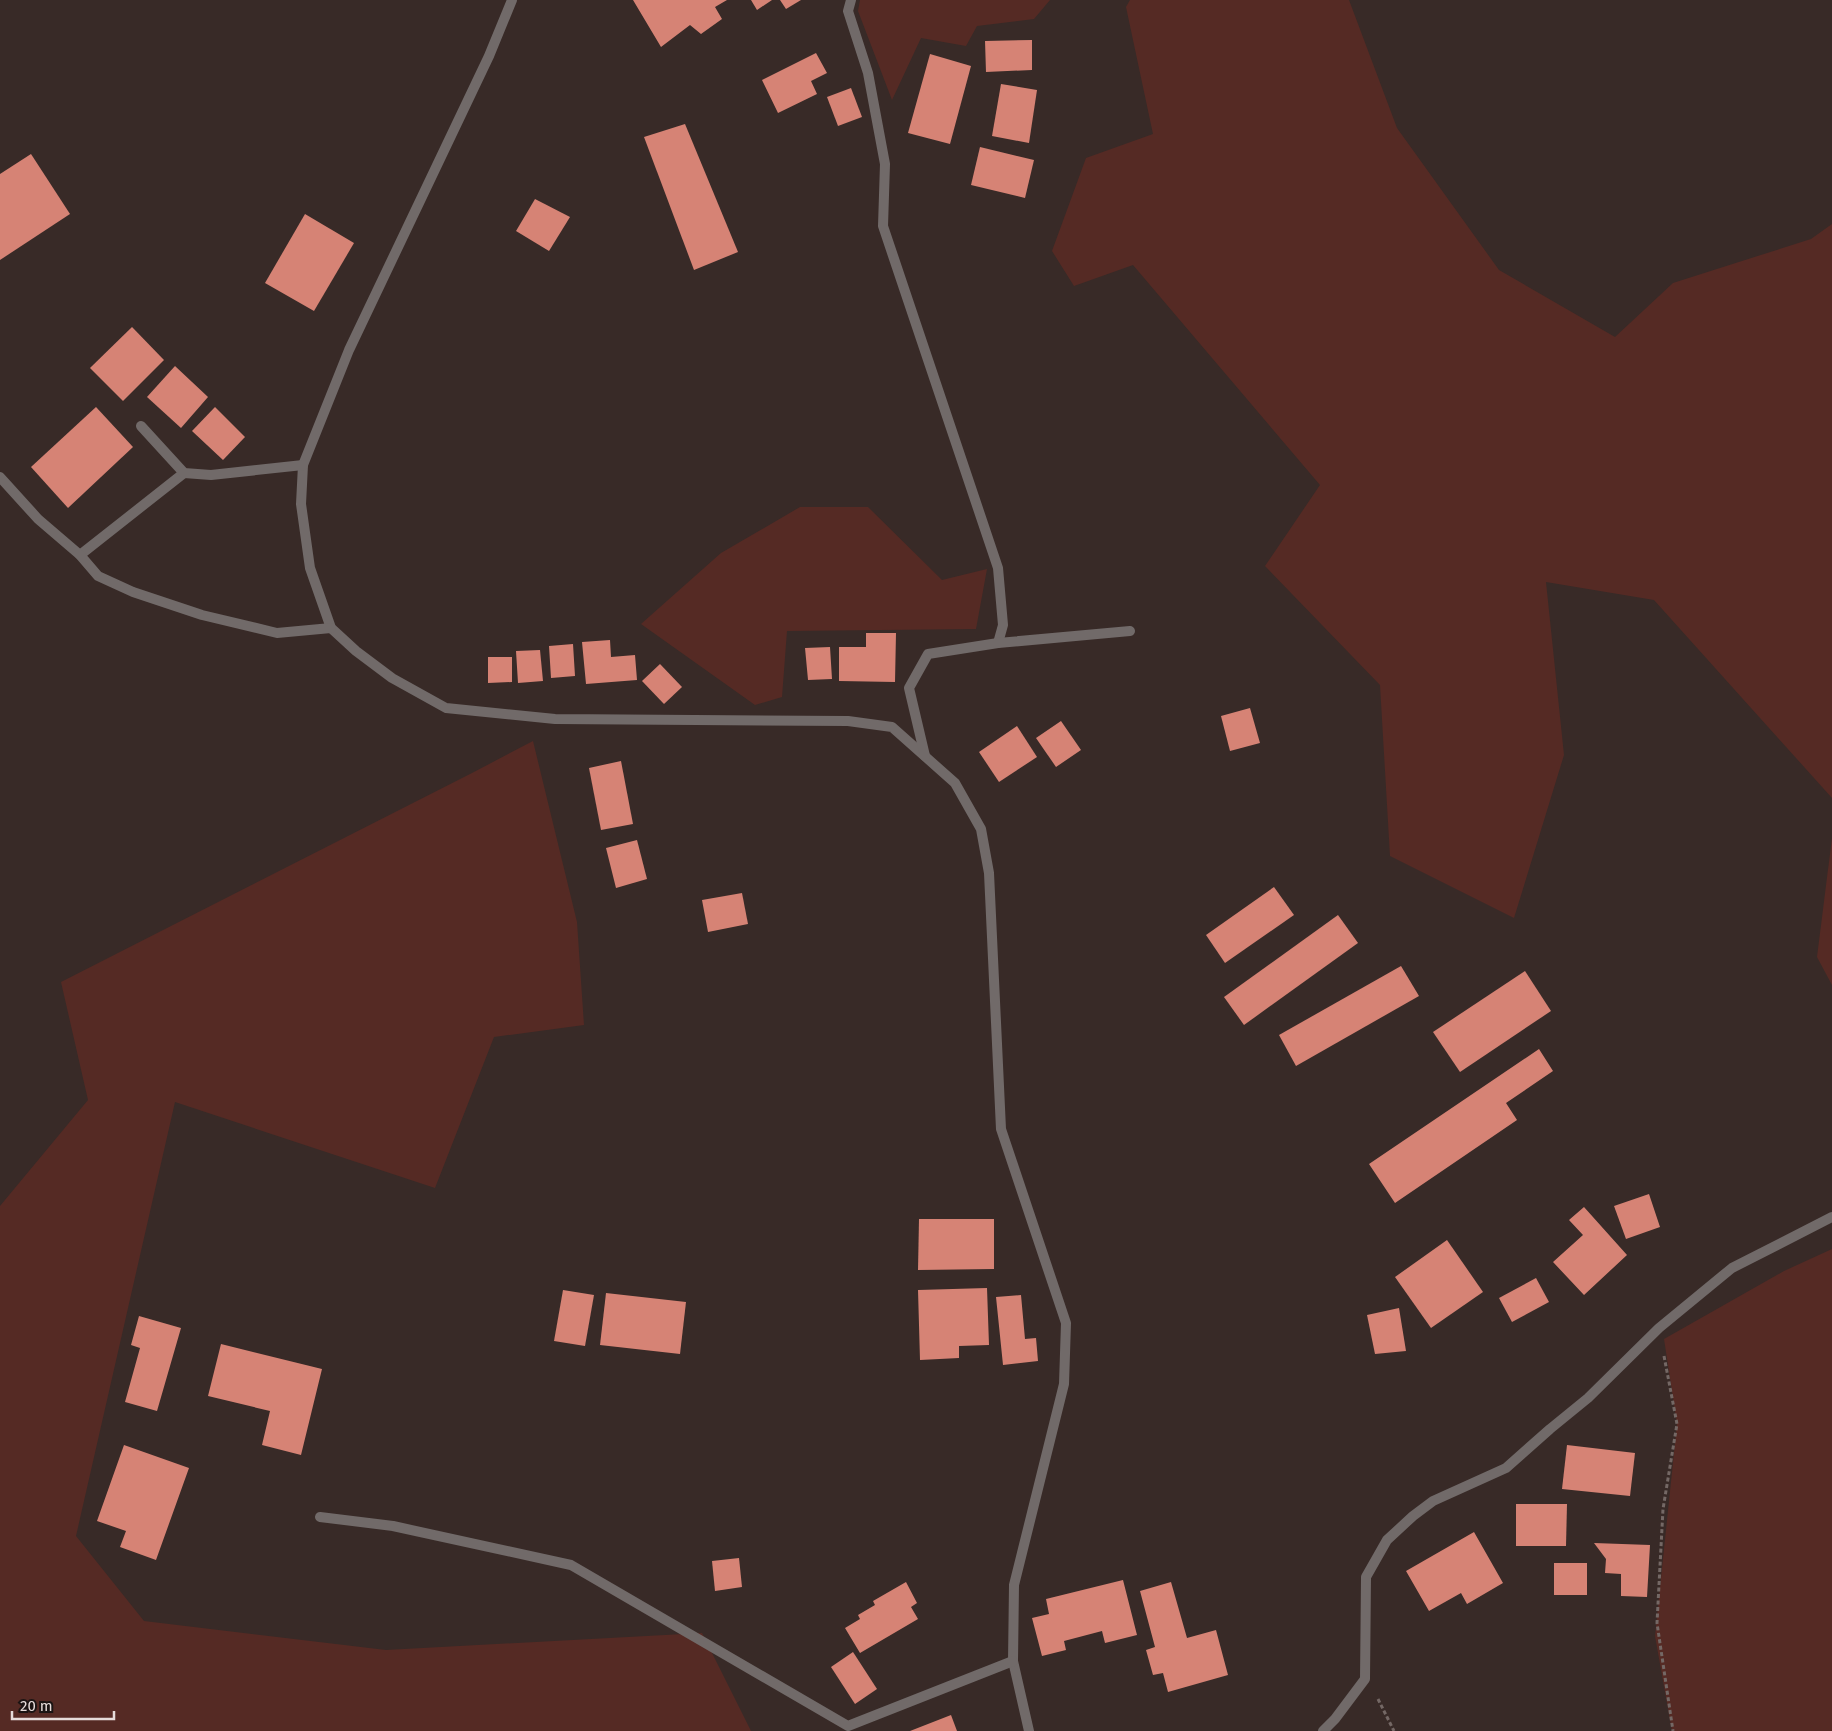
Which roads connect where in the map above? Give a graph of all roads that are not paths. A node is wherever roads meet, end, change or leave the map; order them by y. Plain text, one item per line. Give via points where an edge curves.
1 (512, 0) edge
2 (851, 0) edge
3 (141, 426) dead end
4 (303, 465) junction
5 (184, 473) junction
6 (0, 477) edge
7 (80, 555) junction
8 (331, 628) junction
9 (1130, 631) dead end
10 (998, 643) junction
11 (925, 756) junction
12 (1832, 1217) edge
13 (320, 1516) dead end
14 (1013, 1661) junction
15 (1028, 1731) edge
16 (1323, 1731) edge

1 - 4 street via 350,350
2 - 10 street via 848,11 868,73 885,164 884,226 998,568 1003,625
3 - 5 street
4 - 5 street via 212,475
4 - 8 street via 301,504 310,568
5 - 7 street
6 - 7 street via 38,519
7 - 8 street via 98,576 133,592 202,615 277,632
8 - 11 street via 392,678 446,708 555,719 848,721 892,728
9 - 10 street
10 - 11 street via 928,654 909,688
11 - 14 street via 955,783 981,829 990,873 1000,1129 1066,1323 1064,1384 1014,1585
12 - 16 street via 1732,1268 1659,1328 1588,1398 1506,1468 1433,1501 1387,1540 1366,1577 1365,1679
13 - 14 street via 393,1526 571,1565 848,1726
14 - 15 street

